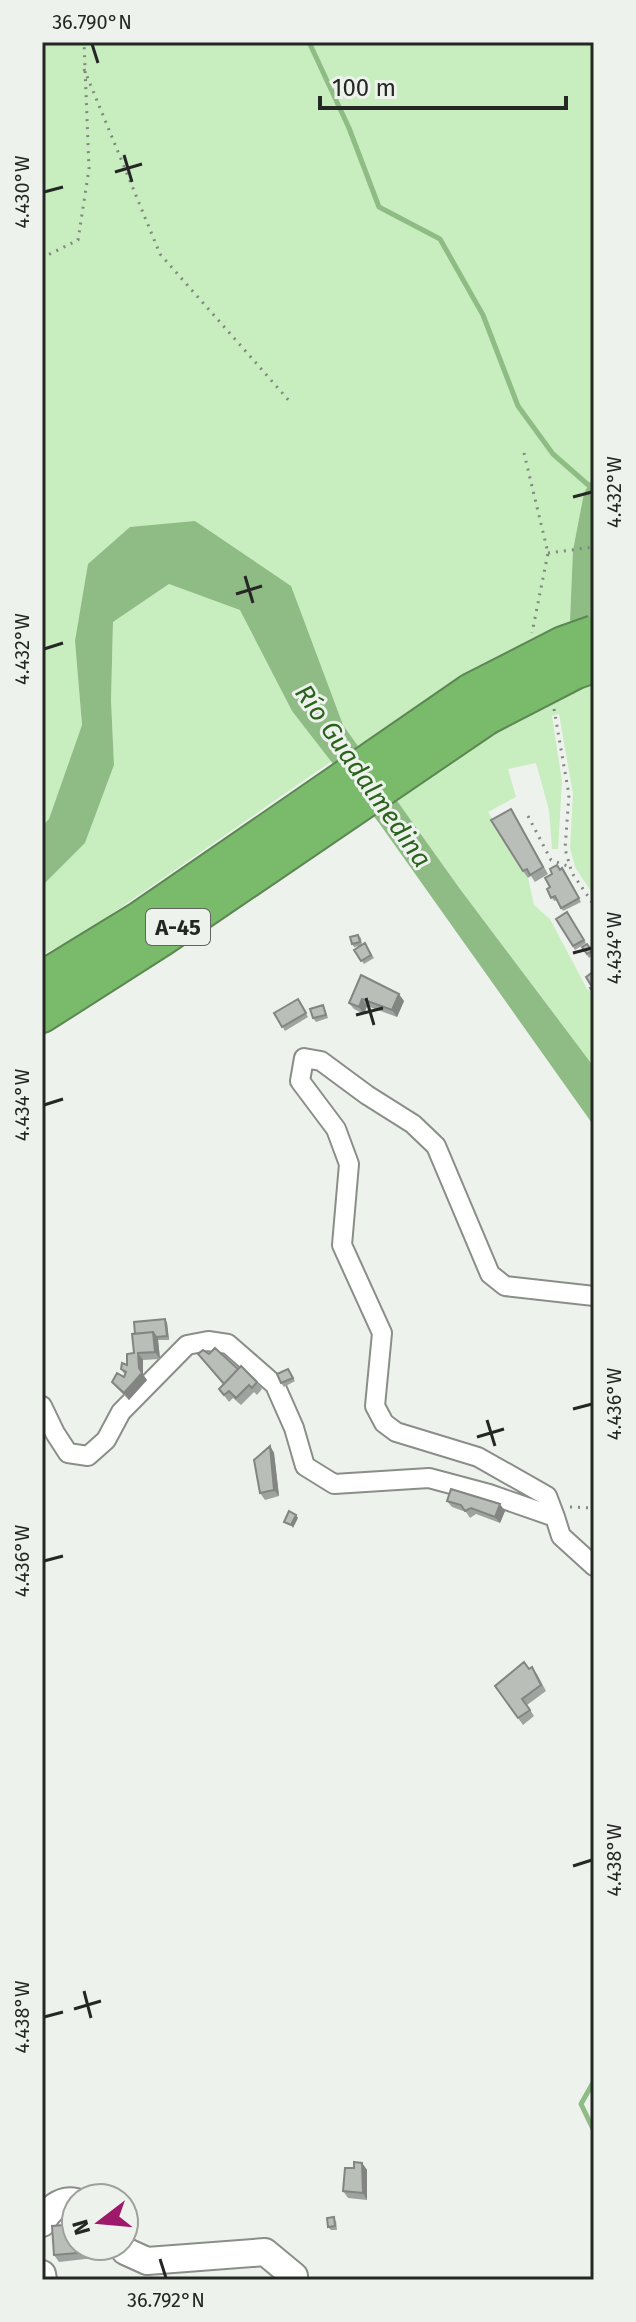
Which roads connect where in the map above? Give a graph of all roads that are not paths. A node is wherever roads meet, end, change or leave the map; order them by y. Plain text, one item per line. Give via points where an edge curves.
1 (594, 633) edge
2 (594, 665) edge
3 (479, 704) junction
4 (304, 823) junction
5 (42, 979) edge
6 (42, 1015) edge
7 (594, 1296) edge
8 (42, 1406) edge
9 (555, 1517) junction
10 (594, 1566) edge
11 (60, 2205) edge
12 (42, 2223) edge
13 (140, 2258) edge
14 (294, 2280) edge

1 - 3 highway, A-45, bridge via 563,644
2 - 3 highway, A-45, bridge
3 - 4 highway, A-45
4 - 5 highway, A-45
4 - 6 highway, A-45 via 161,939
7 - 9 street via 505,1286 490,1274 436,1146 413,1124 321,1061 304,1058 300,1081 336,1129 349,1164 342,1245 382,1333 375,1406 384,1423 396,1432 492,1464 547,1496
8 - 9 street via 68,1453 88,1456 106,1440 121,1412 187,1345 228,1344 275,1385 305,1466 334,1484 429,1478
9 - 10 street via 561,1536
11 - 12 street via 48,2210
13 - 14 street via 265,2252

